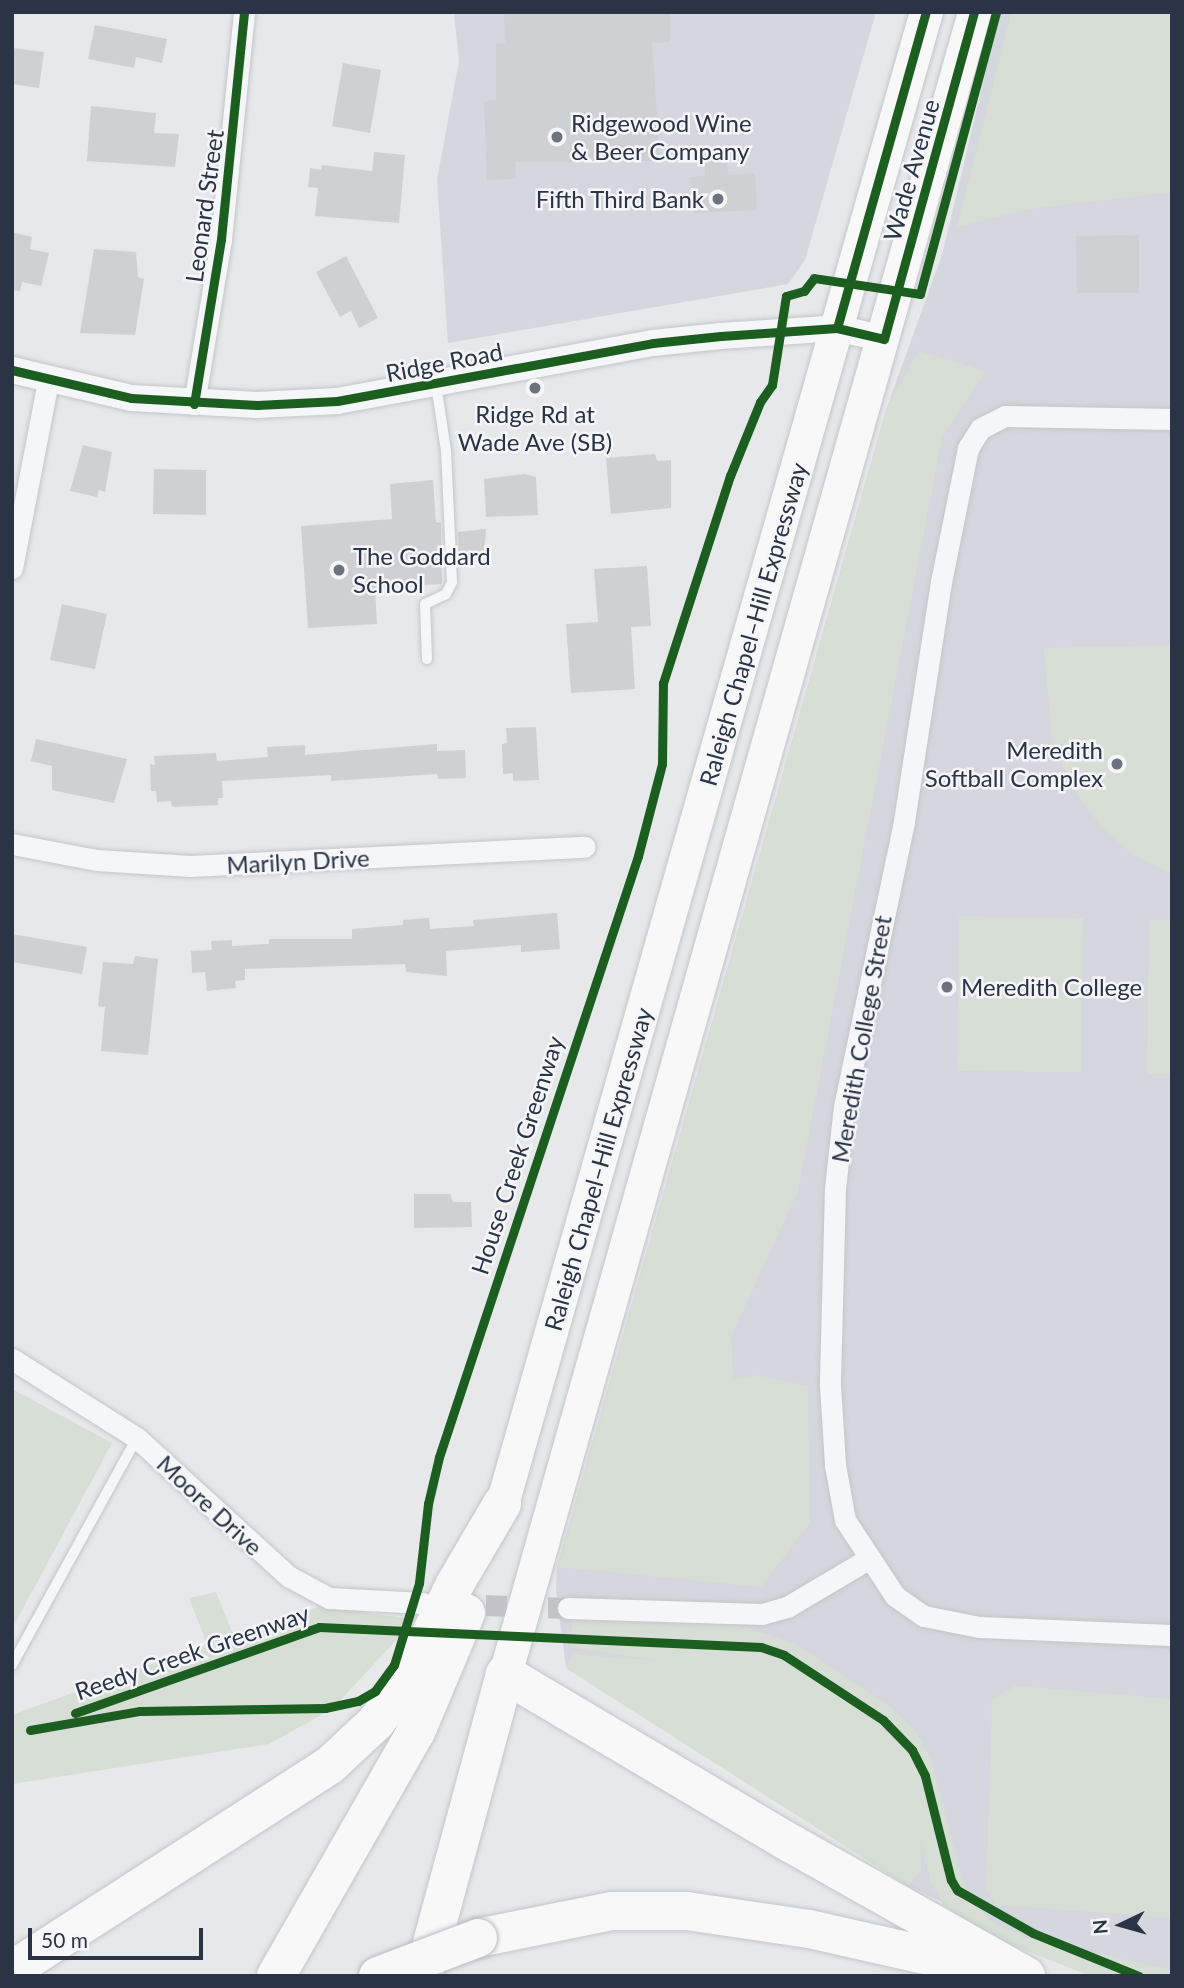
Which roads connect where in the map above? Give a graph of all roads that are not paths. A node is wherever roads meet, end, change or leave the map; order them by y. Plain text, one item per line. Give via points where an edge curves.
1 (244, 12) edge
2 (926, 12) edge
3 (974, 12) edge
4 (837, 328) junction
5 (884, 339) junction
6 (12, 370) edge
7 (48, 381) junction
8 (436, 384) junction
9 (194, 404) junction
10 (1172, 419) edge
11 (12, 568) edge
12 (427, 659) dead end
13 (12, 844) edge
14 (585, 847) dead end
15 (12, 1359) edge
16 (137, 1438) junction
17 (502, 1504) junction
18 (870, 1558) junction
19 (424, 1603) dead end
20 (568, 1608) tunnel mouth
21 (1172, 1634) edge
22 (12, 1665) edge
23 (505, 1674) junction
24 (280, 1967) edge
25 (12, 1970) edge
26 (378, 1976) edge
27 (423, 1976) edge
28 (1016, 1976) edge
29 (1026, 1976) edge

1 - 9 street, Leonard Street via 221,239
2 - 4 main road, Wade Avenue
3 - 5 main road, Wade Avenue
4 - 5 street, Ridge Road
4 - 8 street, Ridge Road via 653,343
4 - 17 main road, Raleigh Chapel–Hill Expressway
5 - 23 main road, Raleigh Chapel–Hill Expressway
6 - 7 street, Ridge Road
7 - 9 street, Ridge Road via 131,398
7 - 11 street
8 - 9 street, Ridge Road via 337,401
8 - 12 lane via 446,452 452,582 446,594 425,604
10 - 18 street, Meredith College Street via 1005,416 980,429 968,447 941,582 904,822 844,1106 835,1189 830,1385 835,1465 845,1520
13 - 14 street, Marilyn Drive via 97,860 190,866
15 - 16 street, Moore Drive
16 - 19 street, Moore Drive via 288,1576 329,1598
16 - 22 lane
17 - 24 highway, Raleigh Chapel–Hill Expressway via 445,1672 416,1732
17 - 25 highway via 455,1584 407,1682 376,1722 329,1766
18 - 20 street via 787,1607 762,1614
18 - 21 street, Meredith College Street via 895,1595 924,1616 979,1627
23 - 27 highway, Raleigh Chapel–Hill Expressway
23 - 29 highway
26 - 28 highway, bridge via 478,1938 612,1911 687,1911 809,1928

